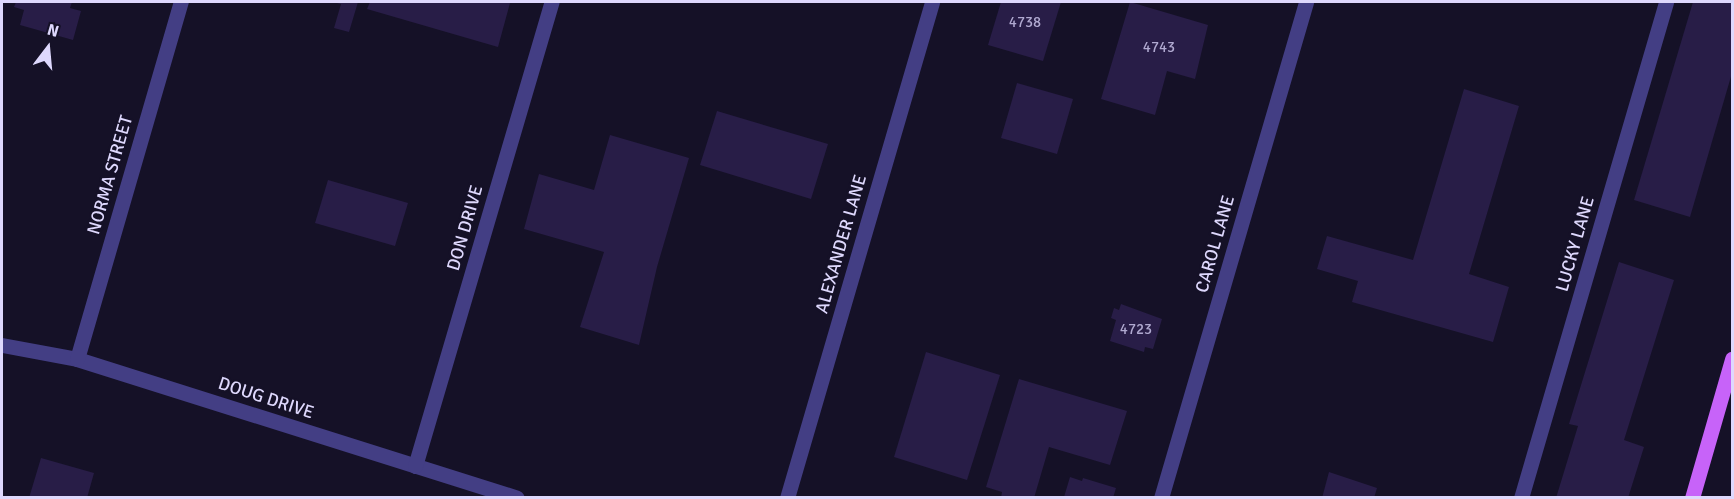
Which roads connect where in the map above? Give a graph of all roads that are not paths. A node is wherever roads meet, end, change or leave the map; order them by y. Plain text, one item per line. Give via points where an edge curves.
1 (181, 2) edge
2 (552, 2) edge
3 (932, 2) edge
4 (1306, 2) edge
5 (1666, 2) edge
6 (2, 345) edge
7 (77, 359) junction
8 (1732, 359) edge
9 (415, 466) junction
10 (517, 498) edge
11 (787, 498) edge
12 (1161, 498) edge
13 (1521, 498) edge
14 (1692, 498) edge

1 - 7 street, NORMA STREET
2 - 9 street, DON DRIVE
3 - 11 street, ALEXANDER LANE
4 - 12 street, CAROL LANE
5 - 13 street, LUCKY LANE
6 - 7 street, DOUG DRIVE
7 - 9 street, DOUG DRIVE
8 - 14 main road
9 - 10 street, DOUG DRIVE

